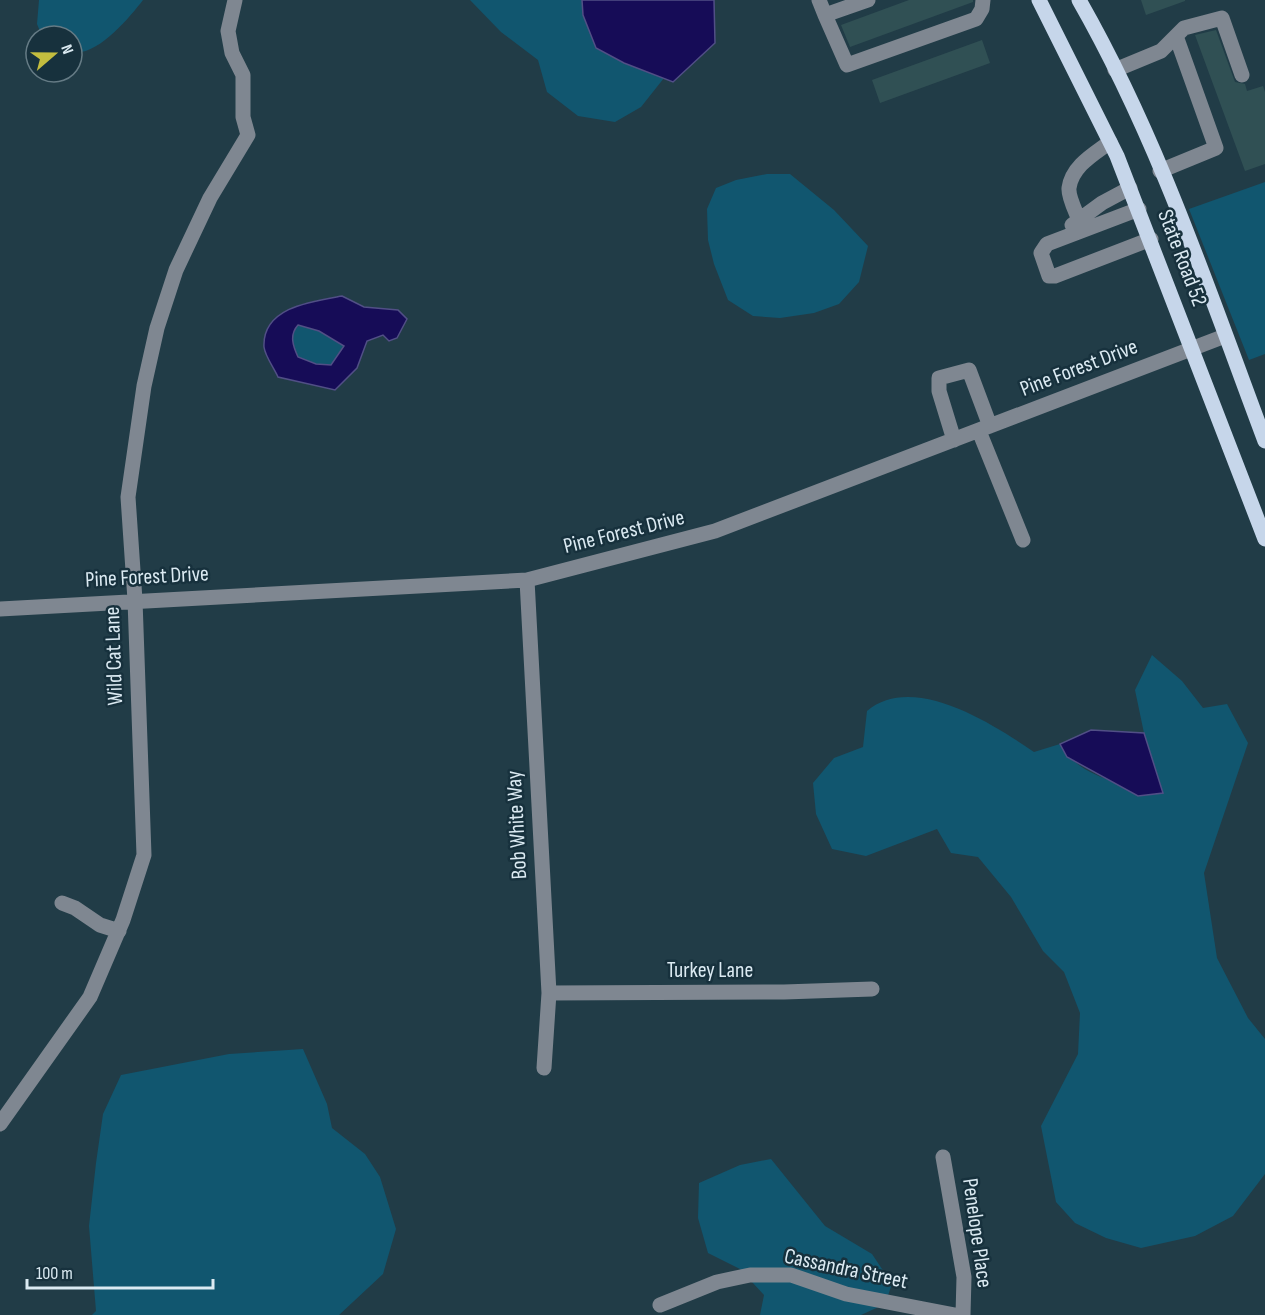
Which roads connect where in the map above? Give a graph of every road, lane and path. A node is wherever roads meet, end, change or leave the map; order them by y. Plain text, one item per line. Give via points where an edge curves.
1 (235, 0) edge
2 (819, 0) edge
3 (868, 0) edge
4 (983, 0) edge
5 (1039, 0) edge
6 (1079, 0) edge
7 (825, 15) junction
8 (1176, 36) junction
9 (1115, 70) junction
10 (1242, 75) dead end
11 (1110, 142) junction
12 (1160, 171) junction
13 (1130, 188) junction
14 (1139, 209) junction
15 (1079, 220) junction
16 (1065, 238) junction
17 (1151, 239) junction
18 (1226, 336) junction
19 (1192, 349) junction
20 (985, 428) junction
21 (954, 440) junction
22 (1265, 441) edge
23 (1265, 539) edge
24 (1023, 540) dead end
25 (527, 580) junction
26 (135, 600) junction
27 (0, 609) edge
28 (62, 903) dead end
29 (119, 931) junction
30 (872, 989) dead end
31 (549, 993) junction
32 (544, 1068) dead end
33 (0, 1124) edge
34 (943, 1157) dead end
35 (660, 1305) dead end
36 (955, 1315) edge
37 (963, 1315) edge

1 - 26 street, Wild Cat Lane via 228,31 232,53 243,75 243,117 248,135 206,207 176,270 157,328 144,386 128,497
2 - 7 street
3 - 7 street
4 - 7 street via 976,19 847,65
5 - 11 main road, State Road 52
6 - 9 main road, State Road 52
8 - 9 street via 1161,51
8 - 10 street via 1184,28 1222,18
8 - 12 street via 1216,148
9 - 12 main road, State Road 52
11 - 13 main road, State Road 52
11 - 15 street via 1083,162 1073,176 1068,190
12 - 18 main road, State Road 52
13 - 14 main road, State Road 52
13 - 15 street
14 - 16 street
14 - 17 main road, State Road 52
15 - 16 street
16 - 17 street via 1043,249 1048,276
17 - 19 main road, State Road 52
18 - 19 street, Pine Forest Drive
18 - 22 main road, State Road 52
19 - 20 street, Pine Forest Drive
19 - 23 main road, State Road 52
20 - 21 street, Pine Forest Drive
20 - 21 street via 969,370 939,378 939,391
20 - 24 street
21 - 25 street, Pine Forest Drive via 716,531
25 - 26 street, Pine Forest Drive
25 - 31 street, Bob White Way
26 - 27 street, Pine Forest Drive
26 - 29 street, Wild Cat Lane via 144,855
28 - 29 street
29 - 33 street, Wild Cat Lane via 90,997
30 - 31 street, Turkey Lane
31 - 32 street, Bob White Way
34 - 37 street, Penelope Place via 964,1277
35 - 36 street, Cassandra Street via 717,1282 750,1275 791,1275 846,1294

